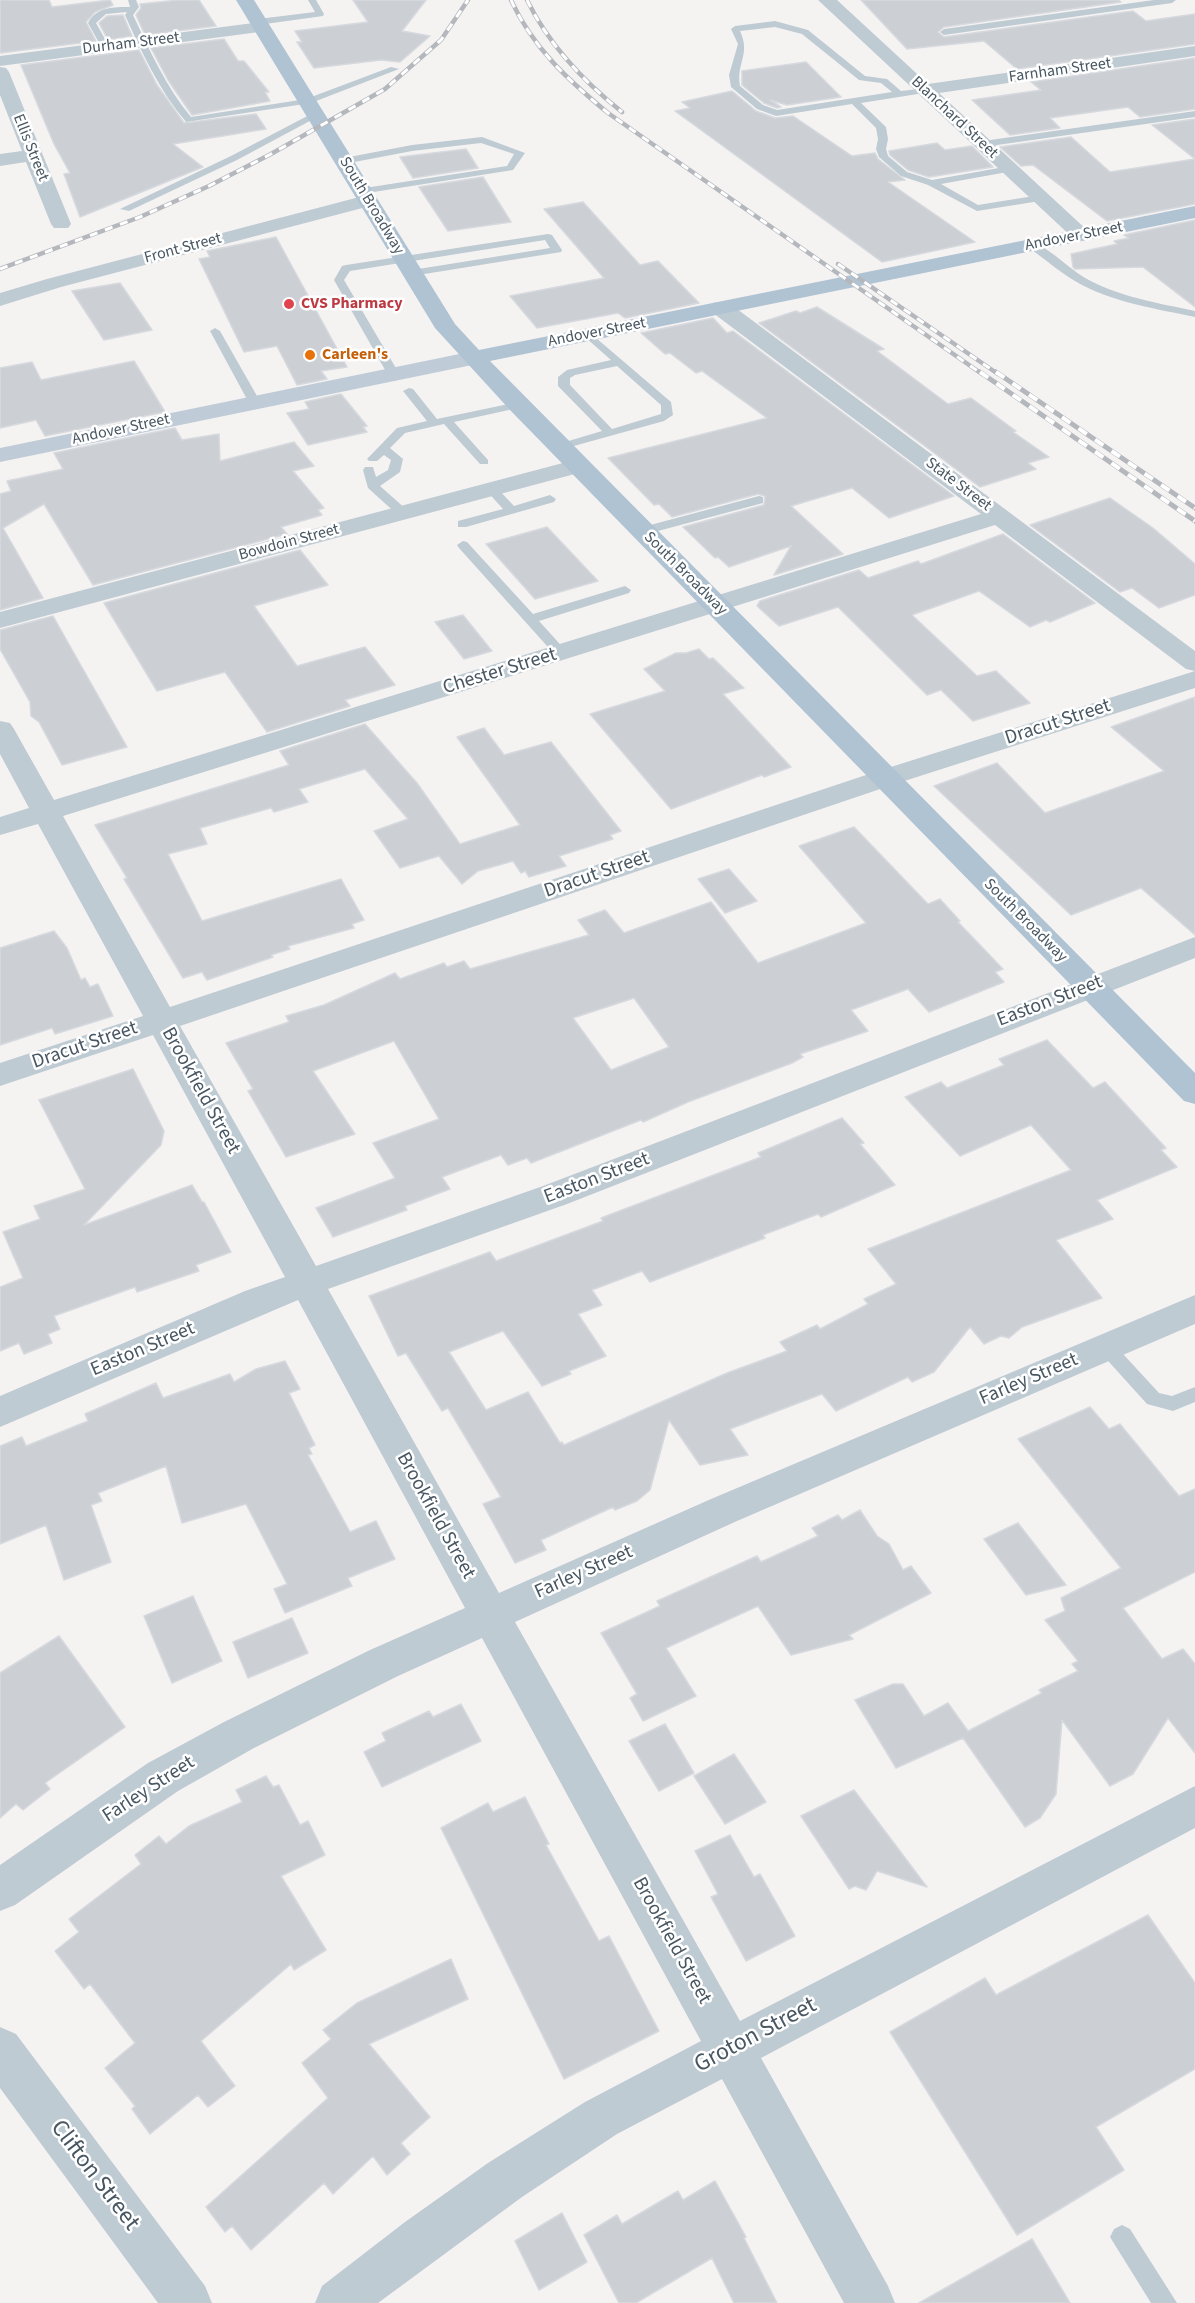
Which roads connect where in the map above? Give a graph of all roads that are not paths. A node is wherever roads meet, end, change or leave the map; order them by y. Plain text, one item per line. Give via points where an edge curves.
1 (245, 0) edge
2 (312, 0) edge
3 (827, 0) edge
4 (1172, 0) edge
5 (133, 4) edge
6 (260, 25) junction
7 (944, 32) dead end
8 (142, 43) junction
9 (106, 48) junction
10 (1195, 51) edge
11 (0, 61) edge
12 (393, 69) dead end
13 (0, 72) edge
14 (924, 90) junction
15 (899, 94) junction
16 (854, 101) junction
17 (7, 107) edge
18 (312, 108) junction
19 (1195, 114) edge
20 (983, 144) junction
21 (33, 155) junction
22 (0, 160) edge
23 (344, 161) junction
24 (1010, 169) junction
25 (931, 183) junction
26 (364, 196) junction
27 (1040, 198) junction
28 (124, 209) dead end
29 (1195, 212) edge
30 (61, 224) dead end
31 (1081, 235) junction
32 (1032, 245) junction
33 (407, 266) junction
34 (0, 300) edge
35 (722, 308) junction
36 (1195, 314) edge
37 (215, 331) dead end
38 (589, 335) junction
39 (474, 358) junction
40 (619, 362) junction
41 (402, 383) junction
42 (255, 403) junction
43 (518, 405) junction
44 (447, 421) junction
45 (434, 423) junction
46 (610, 433) junction
47 (559, 447) junction
48 (0, 455) edge
49 (385, 460) junction
50 (484, 462) dead end
51 (578, 466) junction
52 (372, 485) junction
53 (491, 489) junction
54 (550, 499) dead end
55 (759, 500) dead end
56 (511, 510) junction
57 (403, 513) junction
58 (999, 516) junction
59 (462, 524) dead end
60 (643, 531) junction
61 (463, 545) dead end
62 (626, 590) dead end
63 (716, 605) junction
64 (530, 619) junction
65 (0, 621) edge
66 (561, 653) junction
67 (1195, 663) edge
68 (1195, 679) edge
69 (0, 729) edge
70 (885, 778) junction
71 (45, 812) junction
72 (0, 826) edge
73 (1195, 947) edge
74 (1090, 987) junction
75 (161, 1021) junction
76 (0, 1075) edge
77 (1195, 1093) edge
78 (306, 1283) junction
79 (1195, 1309) edge
80 (1106, 1347) junction
81 (1195, 1394) edge
82 (0, 1412) edge
83 (490, 1615) junction
84 (1195, 1806) edge
85 (0, 1890) edge
86 (731, 2049) junction
87 (0, 2050) edge
88 (1122, 2237) dead end
89 (188, 2303) edge
90 (339, 2303) edge
91 (871, 2303) edge
92 (1165, 2303) edge

1 - 6 main road, South Broadway
2 - 6 lane via 320,14
3 - 14 street, Blanchard Street
4 - 7 lane
5 - 8 lane via 129,15
5 - 9 lane via 93,18
6 - 8 street, Durham Street
6 - 18 main road, South Broadway
8 - 9 street, Durham Street
8 - 18 lane via 172,101 189,120
9 - 11 street, Durham Street
10 - 14 street, Farnham Street
12 - 18 lane
13 - 17 street, Ellis Street
14 - 15 lane
14 - 20 street, Blanchard Street
15 - 16 lane
15 - 16 lane via 884,81 862,78 805,32 774,24 735,29 742,44 734,75 736,87 760,107 776,113
16 - 25 lane via 881,127 880,149 884,157 904,174
17 - 21 street, Ellis Street
18 - 23 main road, South Broadway
18 - 28 lane via 245,153
19 - 20 lane
20 - 24 street, Blanchard Street
21 - 22 street
21 - 30 street, Ellis Street
23 - 26 main road, South Broadway
23 - 26 lane via 482,140 520,153 510,168
24 - 25 lane
24 - 27 street, Blanchard Street
25 - 27 lane via 978,208
26 - 33 main road, South Broadway
26 - 34 street, Front Street
27 - 31 street, Blanchard Street
29 - 31 main road, Andover Street
31 - 32 main road, Andover Street
32 - 35 main road, Andover Street
32 - 36 lane via 1093,287
33 - 33 lane via 548,237 557,250
33 - 39 main road, South Broadway via 446,328
33 - 41 lane via 346,268 339,280
35 - 38 main road, Andover Street
35 - 58 street, State Street
37 - 42 lane
38 - 39 main road, Andover Street
38 - 40 lane
39 - 41 main road, Andover Street
39 - 43 main road, South Broadway
40 - 46 lane via 564,377 564,386
40 - 46 lane via 667,404 668,410 660,419
41 - 42 main road, Andover Street
41 - 45 lane
42 - 48 main road, Andover Street
43 - 44 lane
43 - 47 main road, South Broadway
44 - 45 lane
44 - 50 lane
45 - 49 lane via 401,430 387,440
46 - 47 lane
47 - 51 main road, South Broadway
49 - 52 lane
49 - 52 lane via 371,464
49 - 52 lane via 397,459 394,472
51 - 53 street, Bowdoin Street
51 - 60 main road, South Broadway
52 - 57 lane
53 - 56 lane
53 - 57 street, Bowdoin Street
54 - 56 lane
55 - 60 lane
56 - 59 lane
57 - 65 street, Bowdoin Street
58 - 63 street, Chester Street
58 - 67 street, State Street
60 - 63 main road, South Broadway
61 - 64 lane
62 - 64 lane
63 - 66 street, Chester Street
63 - 70 main road, South Broadway
64 - 66 lane
66 - 71 street, Chester Street
68 - 70 street, Dracut Street
69 - 71 street, Brookfield Street
70 - 74 main road, South Broadway
70 - 75 street, Dracut Street
71 - 72 street, Chester Street
71 - 75 street, Brookfield Street
73 - 74 street, Easton Street
74 - 77 main road, South Broadway
74 - 78 street, Easton Street via 555,1195
75 - 76 street, Dracut Street
75 - 78 street, Brookfield Street
78 - 82 street, Easton Street
78 - 83 street, Brookfield Street
79 - 80 street, Farley Street
80 - 81 lane via 1153,1399 1173,1404
80 - 83 street, Farley Street
83 - 85 street, Farley Street via 384,1663 163,1777
83 - 86 street, Brookfield Street
84 - 86 street, Groton Street
86 - 90 street, Groton Street via 601,2118 505,2180
86 - 91 street, Brookfield Street
87 - 89 street, Clifton Street
88 - 92 lane

